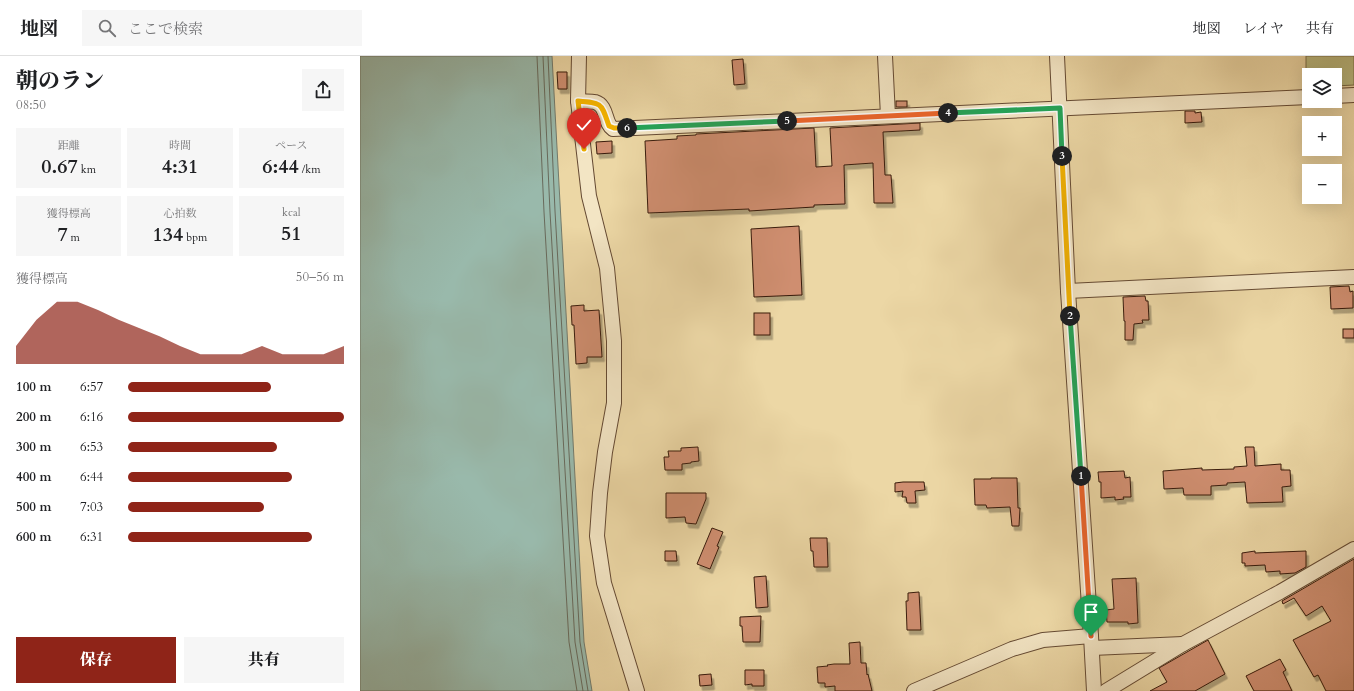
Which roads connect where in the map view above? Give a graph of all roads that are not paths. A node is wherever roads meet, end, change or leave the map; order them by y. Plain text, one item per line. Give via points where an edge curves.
1 (578, 56) edge
2 (885, 56) edge
3 (1057, 56) edge
4 (1354, 95) edge
5 (1342, 96) edge
6 (1302, 97) edge
7 (578, 101) junction
8 (1060, 108) junction
9 (888, 116) junction
10 (1354, 277) edge
11 (1068, 291) junction
12 (1354, 549) edge
13 (1092, 642) junction
14 (1183, 644) junction
15 (637, 691) edge
16 (914, 691) edge
17 (1094, 691) edge
18 (1106, 691) edge

1 - 7 street
2 - 9 street
3 - 8 street
4 - 5 street
6 - 8 street
7 - 9 street via 596,102 603,107 609,126 614,128
7 - 15 street via 589,196 607,268 614,341 614,403 600,493 598,536 604,583
8 - 9 street
8 - 11 street
10 - 11 street
11 - 13 street
12 - 14 street
13 - 14 street
13 - 16 street via 1043,640 1012,650
13 - 17 street
14 - 18 street

